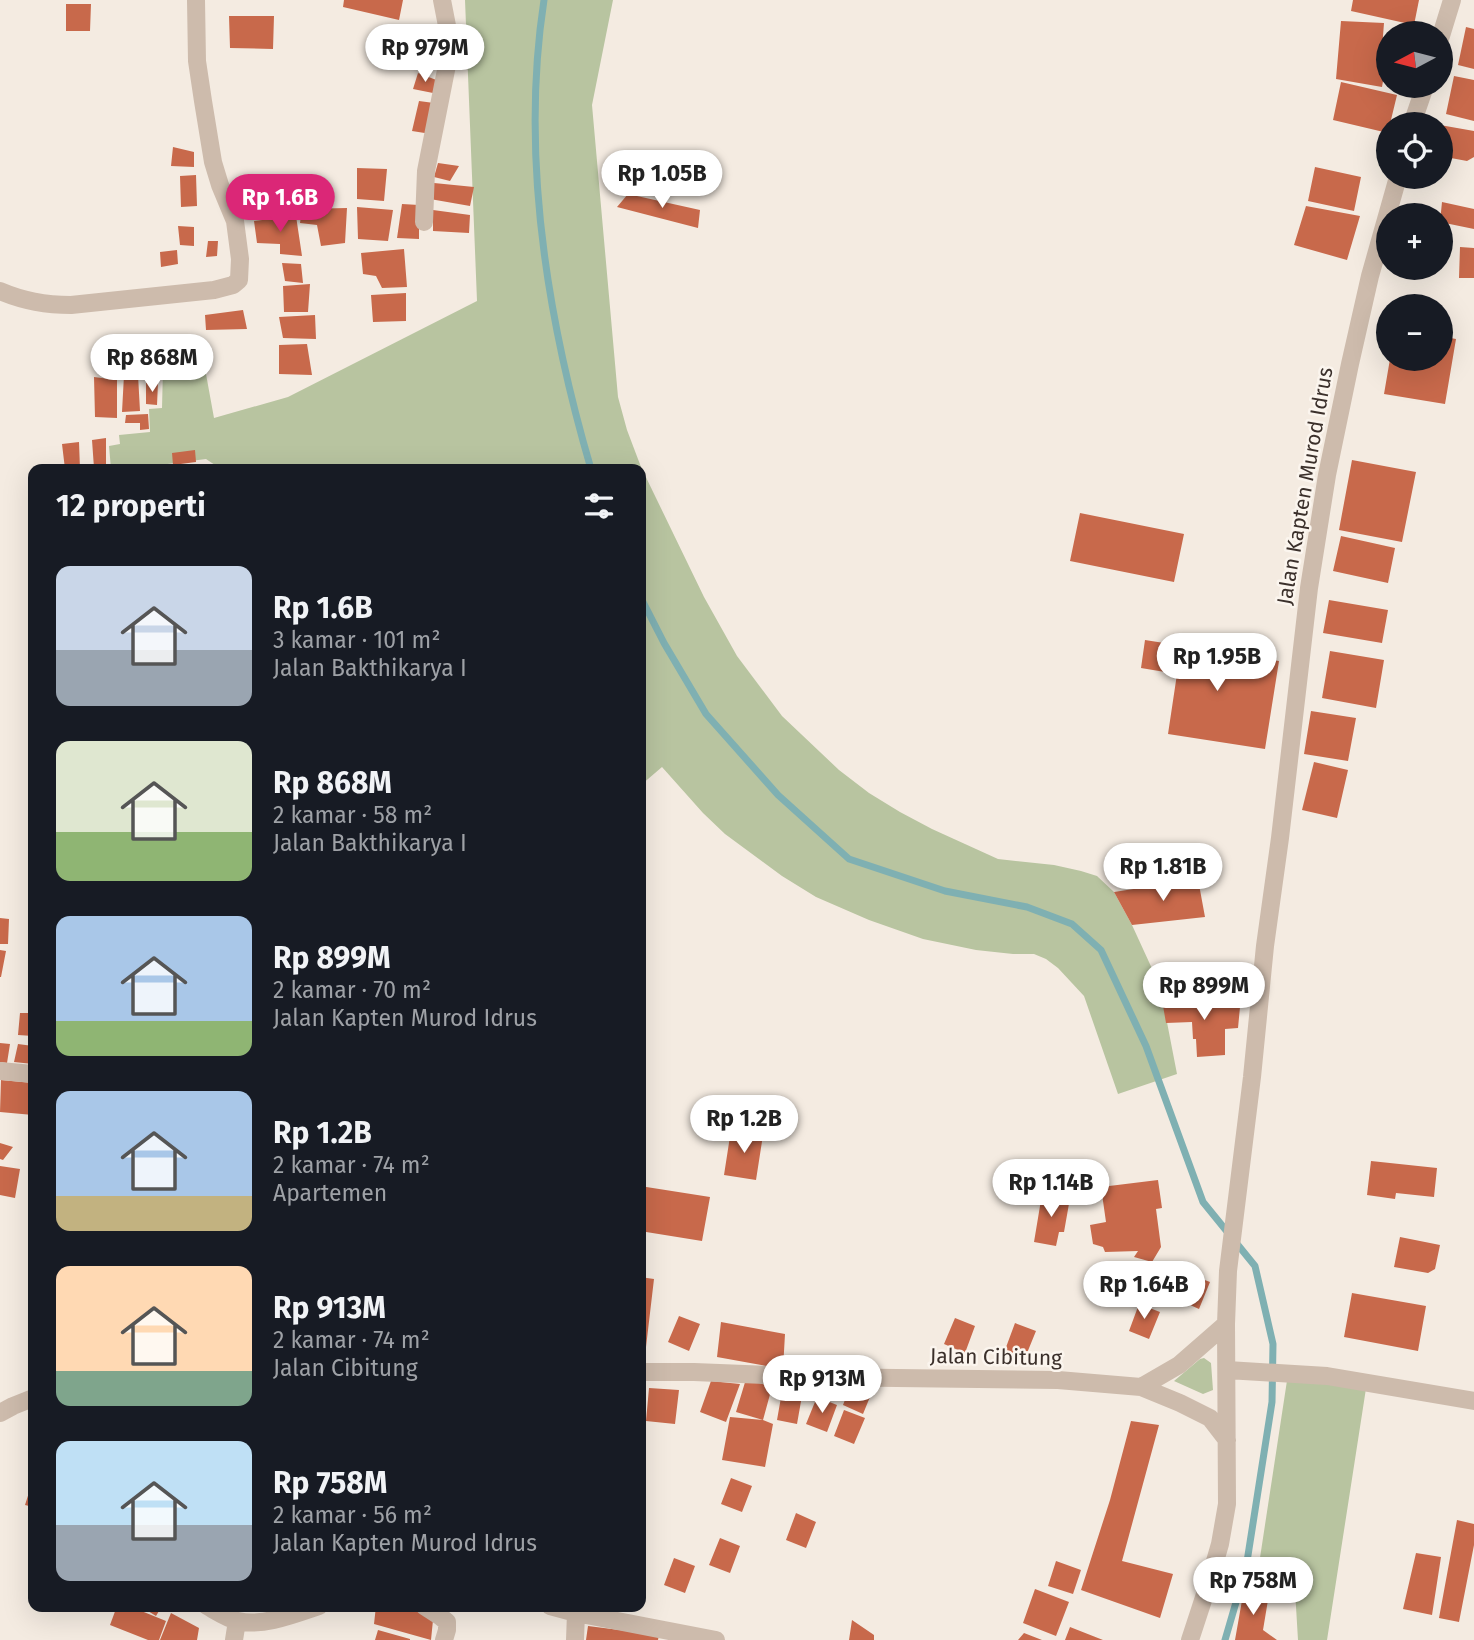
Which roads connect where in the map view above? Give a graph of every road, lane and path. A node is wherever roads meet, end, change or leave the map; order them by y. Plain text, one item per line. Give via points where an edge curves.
1 (196, 0) edge
2 (442, 0) edge
3 (1452, 0) edge
4 (1446, 21) edge
5 (1395, 189) edge
6 (424, 222) dead end
7 (0, 291) edge
8 (0, 1071) edge
9 (28, 1074) edge
10 (1226, 1324) junction
11 (1227, 1370) junction
12 (646, 1372) edge
13 (1141, 1387) junction
14 (28, 1400) edge
15 (1474, 1401) edge
16 (0, 1413) edge
17 (1227, 1440) junction
18 (219, 1612) edge
19 (301, 1612) edge
20 (433, 1612) edge
21 (572, 1612) edge
22 (576, 1613) junction
23 (237, 1621) junction
24 (234, 1640) edge
25 (443, 1640) edge
26 (575, 1640) edge
27 (716, 1640) edge
28 (1190, 1640) edge

1 - 7 street via 203,101 213,162 234,221 239,280 214,290 53,305
2 - 6 street via 448,60 426,171
3 - 4 street
5 - 10 street, Jalan Kapten Murod Idrus via 1350,364 1309,588 1228,1271
8 - 9 street
10 - 11 street, Jalan Kapten Murod Idrus
10 - 13 street via 1179,1365
11 - 15 street via 1327,1376
11 - 17 street, Jalan Kapten Murod Idrus
12 - 13 street, Jalan Cibitung via 1058,1380
13 - 17 street, Jalan Cibitung via 1210,1418
14 - 16 street
17 - 28 street, Jalan Kapten Murod Idrus via 1227,1504 1220,1544
18 - 23 street
19 - 23 street via 279,1619
20 - 25 street via 447,1622
21 - 22 street
22 - 26 street
22 - 27 street
23 - 24 street

